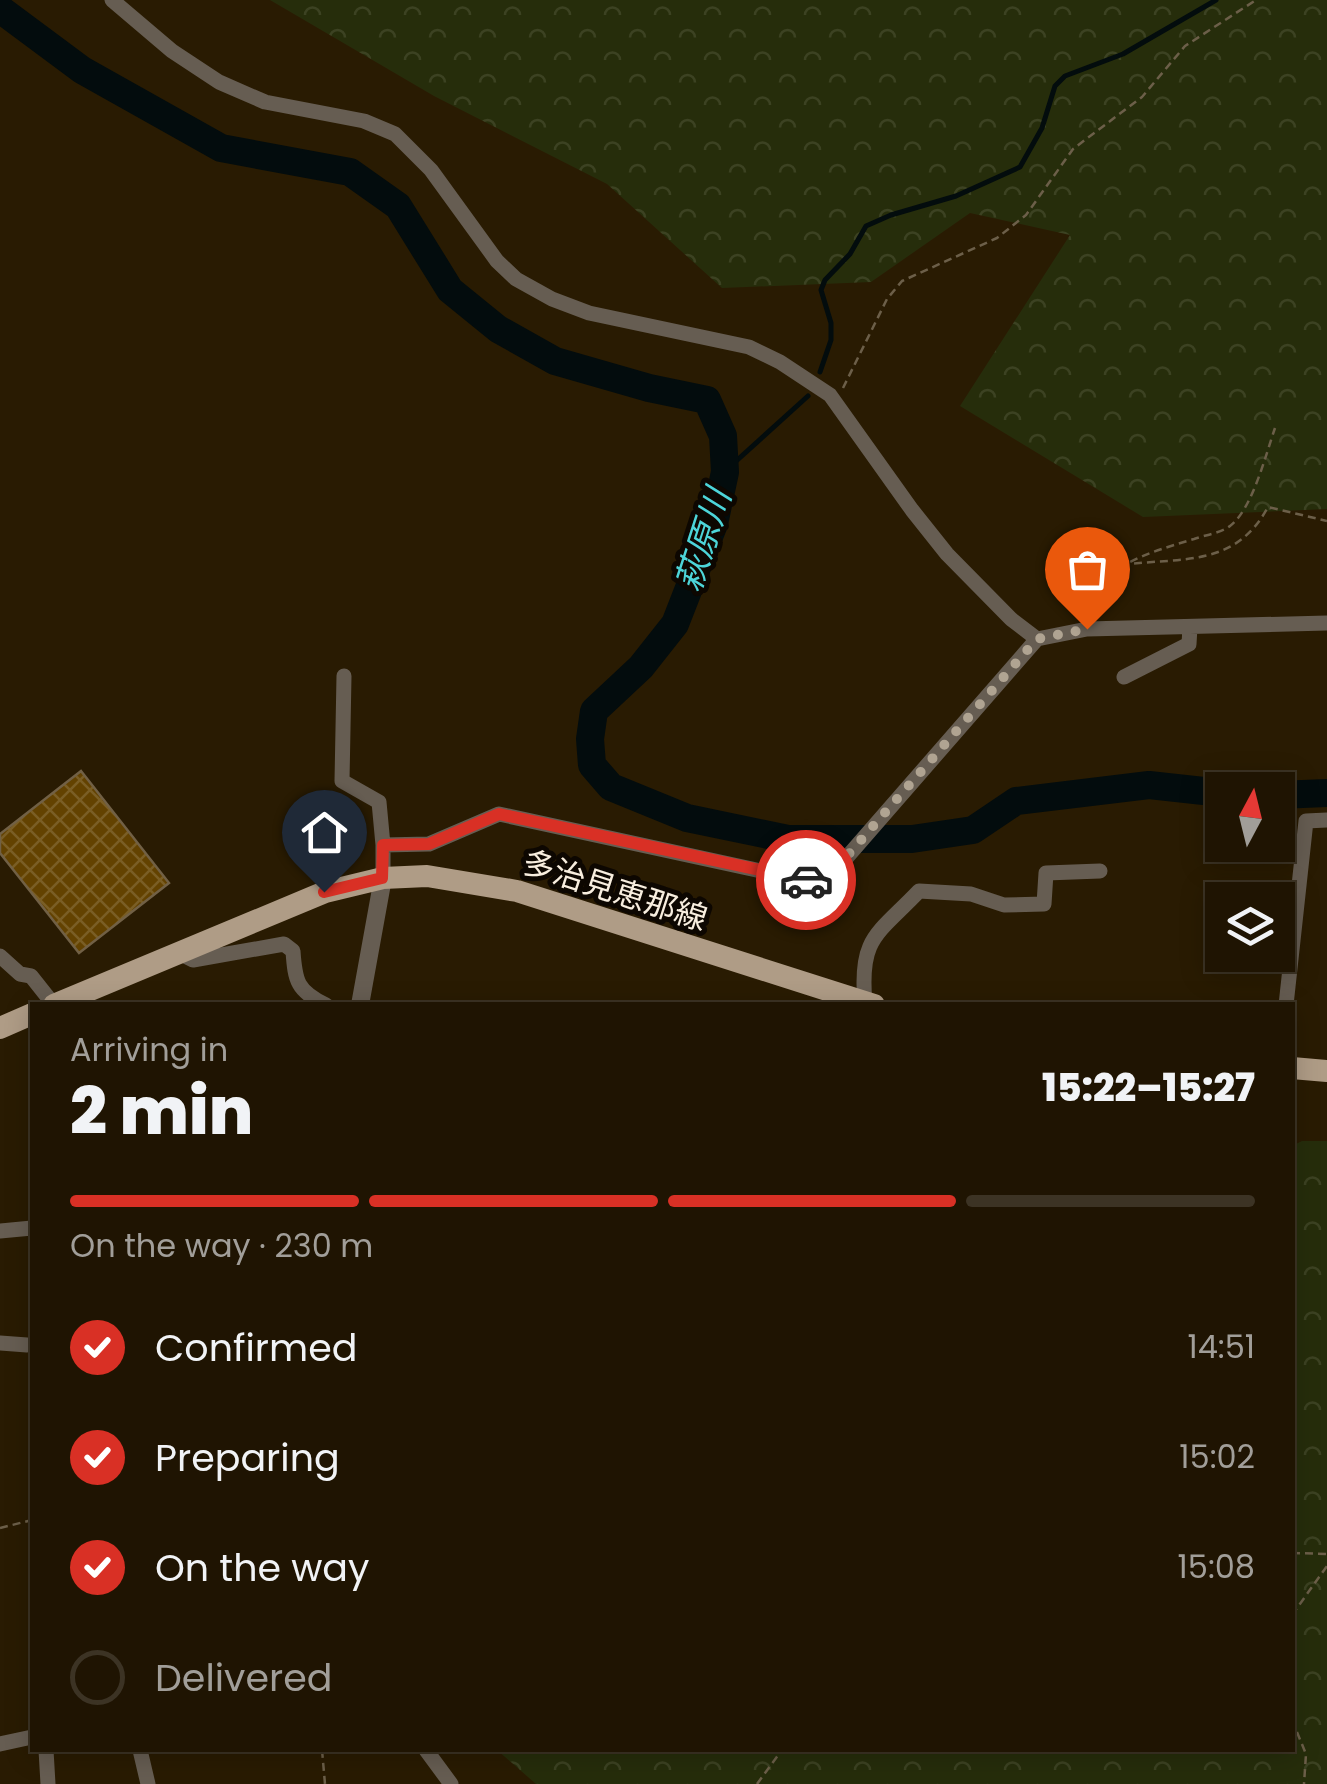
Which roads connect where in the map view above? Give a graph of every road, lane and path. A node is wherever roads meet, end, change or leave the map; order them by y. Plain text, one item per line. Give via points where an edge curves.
1 (112, 0) edge
2 (1256, 0) edge
3 (836, 403) junction
4 (1275, 428) dead end
5 (1327, 521) edge
6 (1120, 566) junction
7 (1327, 623) edge
8 (1190, 627) junction
9 (1065, 634) junction
10 (1037, 639) junction
11 (344, 676) dead end
12 (1124, 677) dead end
13 (1327, 820) edge
14 (383, 845) junction
15 (1100, 871) dead end
16 (382, 878) junction
17 (179, 953) junction
18 (0, 956) edge
19 (52, 1002) edge
20 (61, 1002) edge
21 (320, 1002) edge
22 (357, 1002) edge
23 (864, 1002) edge
24 (870, 1002) edge
25 (1286, 1002) edge
26 (30, 1015) edge
27 (0, 1028) edge
28 (1295, 1068) edge
29 (1327, 1072) edge
30 (30, 1228) edge
31 (0, 1231) edge
32 (0, 1344) edge
33 (27, 1345) dead end
34 (30, 1520) edge
35 (0, 1528) edge
36 (1295, 1552) edge
37 (1327, 1554) edge
38 (1327, 1566) edge
39 (1295, 1612) edge
40 (1295, 1727) edge
41 (30, 1737) edge
42 (0, 1744) edge
43 (46, 1752) edge
44 (140, 1752) edge
45 (322, 1752) edge
46 (428, 1752) edge
47 (778, 1752) edge
48 (48, 1784) edge
49 (148, 1784) edge
50 (325, 1784) edge
51 (452, 1784) edge
52 (757, 1784) edge
53 (1304, 1784) edge

1 - 3 street via 219,82 265,102 364,121 395,134 516,279 589,313 749,347
2 - 3 path via 1185,46 1142,97 1072,148 1026,215 997,238 902,281
3 - 10 street via 947,554
4 - 6 path via 1247,504 1230,526
5 - 6 path via 1268,506 1240,543 1200,558
6 - 9 path via 1098,581
7 - 8 street
8 - 9 street
8 - 12 street via 1189,644
9 - 10 street
10 - 14 street via 840,864 812,882 499,814 429,844
11 - 14 street via 342,780 379,802
13 - 25 street via 1306,821
14 - 16 street
15 - 24 street via 1046,873 1044,904 1004,905 971,894 920,890 869,944 862,967
16 - 17 main road, 多治見恵那線 via 324,892
16 - 22 street
16 - 23 main road, 多治見恵那線 via 427,876 517,891
17 - 20 main road, 多治見恵那線
17 - 21 street via 193,960 284,944 293,951 295,978
18 - 19 street via 31,976
26 - 27 main road
28 - 29 main road
30 - 31 street
32 - 33 street
34 - 35 path
36 - 37 path
38 - 39 path
40 - 53 path via 1306,1754
41 - 42 street
43 - 48 street
44 - 49 street
45 - 50 path
46 - 51 street
47 - 52 path

